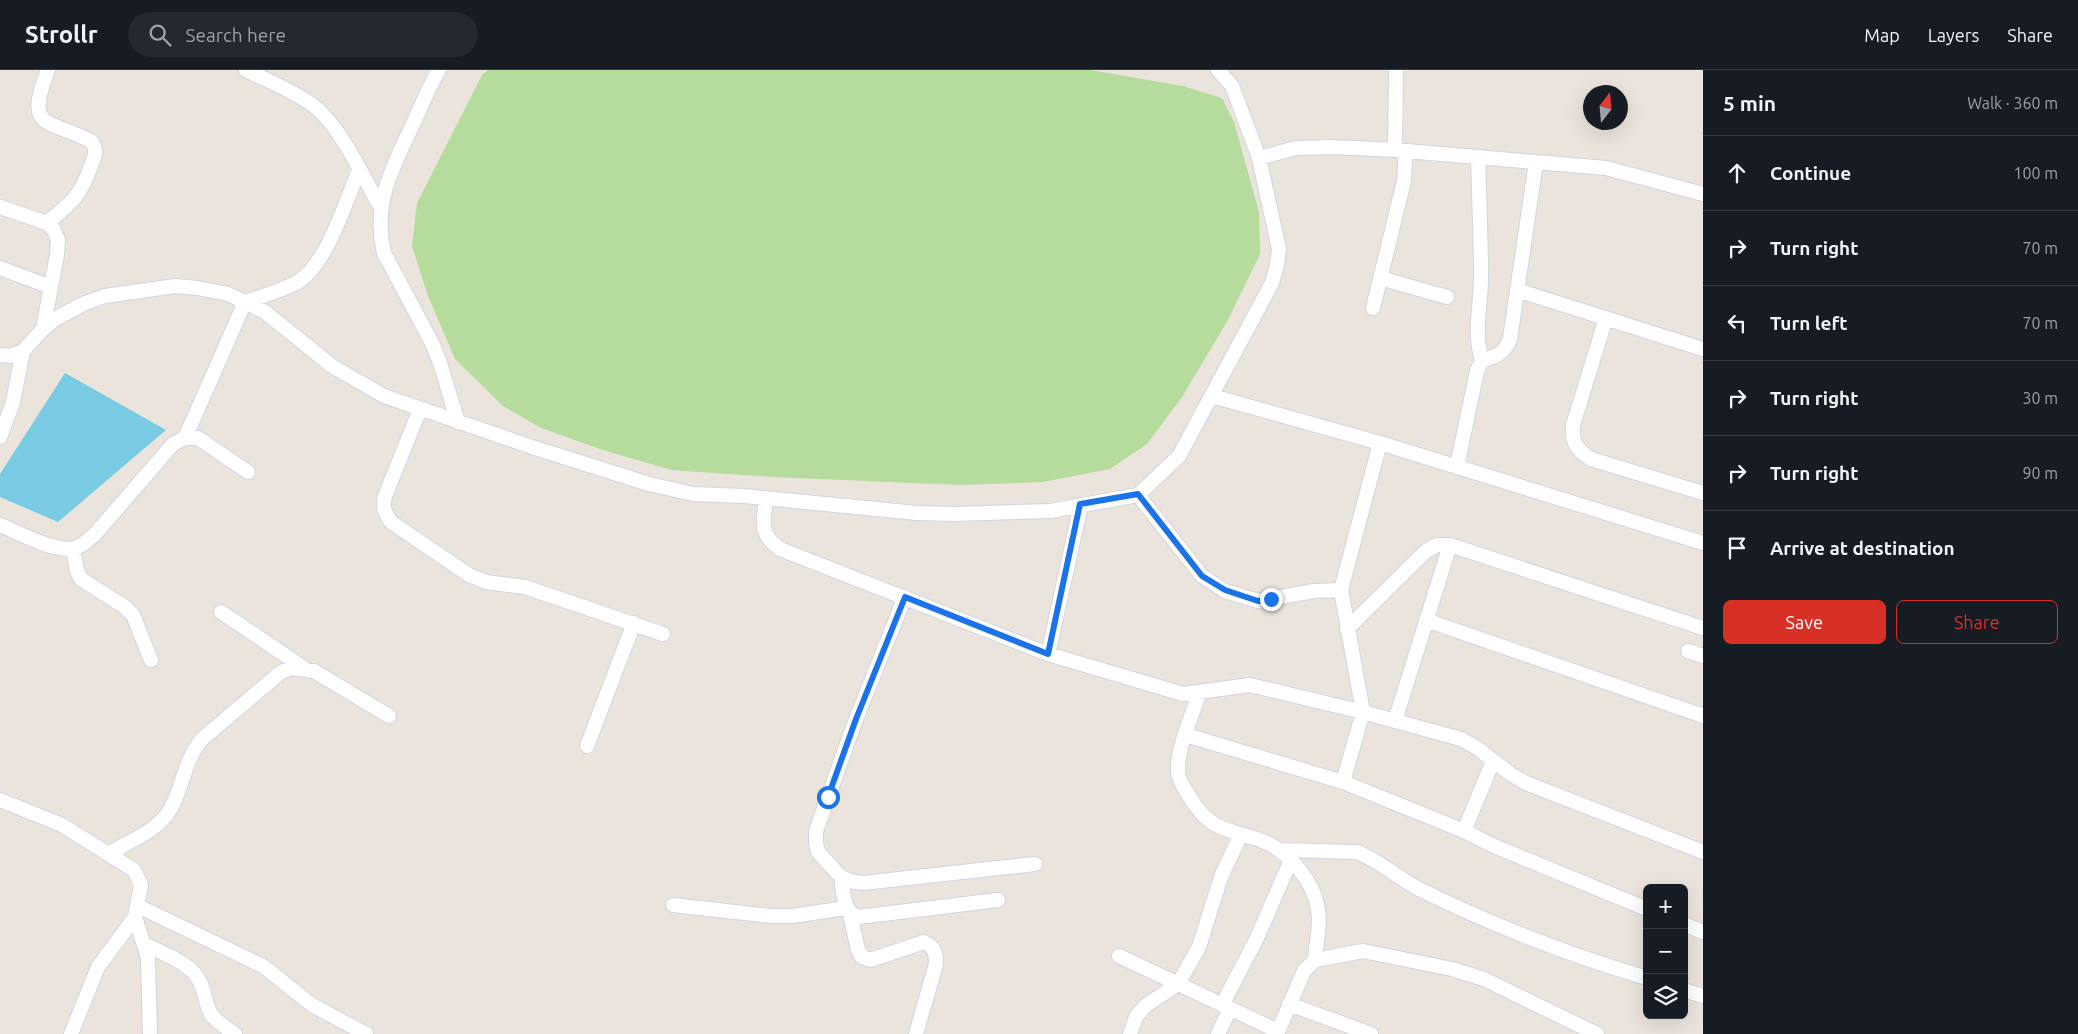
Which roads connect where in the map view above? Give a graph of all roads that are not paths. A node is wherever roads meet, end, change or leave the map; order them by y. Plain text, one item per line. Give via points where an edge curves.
1 (48, 70) edge
2 (439, 70) edge
3 (1218, 70) edge
4 (1396, 70) edge
5 (252, 71) edge
6 (1401, 150) junction
7 (1478, 157) junction
8 (1259, 158) junction
9 (1536, 162) junction
10 (359, 170) junction
11 (1703, 194) edge
12 (0, 206) edge
13 (381, 208) junction
14 (47, 223) junction
15 (0, 268) edge
16 (1380, 278) junction
17 (51, 287) junction
18 (1517, 290) junction
19 (1447, 297) dead end
20 (245, 302) junction
21 (1372, 308) dead end
22 (1606, 318) junction
23 (43, 329) junction
24 (1703, 350) edge
25 (23, 351) junction
26 (0, 355) edge
27 (1482, 361) junction
28 (1212, 396) junction
29 (420, 409) junction
30 (458, 422) junction
31 (0, 437) edge
32 (185, 438) junction
33 (1380, 442) junction
34 (1457, 466) junction
35 (248, 472) dead end
36 (1703, 493) edge
37 (1138, 494) junction
38 (766, 498) junction
39 (1080, 504) junction
40 (0, 525) edge
41 (1703, 543) edge
42 (1450, 545) junction
43 (73, 549) junction
44 (1341, 590) junction
45 (905, 597) junction
46 (221, 612) dead end
47 (1426, 620) junction
48 (634, 624) junction
49 (1703, 628) edge
50 (1347, 629) junction
51 (663, 634) dead end
52 (1688, 651) dead end
53 (1048, 654) junction
54 (1703, 656) edge
55 (150, 660) dead end
56 (304, 668) junction
57 (1200, 692) junction
58 (1362, 712) junction
59 (388, 716) dead end
60 (1703, 716) edge
61 (1396, 721) junction
62 (1186, 735) junction
63 (587, 746) dead end
64 (1493, 761) junction
65 (1343, 782) junction
66 (0, 800) edge
67 (1464, 831) junction
68 (1241, 834) junction
69 (1703, 852) edge
70 (109, 853) junction
71 (1286, 855) junction
72 (1035, 864) dead end
73 (841, 877) junction
74 (998, 900) dead end
75 (673, 905) dead end
76 (1643, 907) edge
77 (848, 911) junction
78 (136, 912) junction
79 (1688, 926) edge
80 (1703, 932) edge
81 (145, 944) junction
82 (1118, 956) dead end
83 (1315, 960) junction
84 (1643, 977) edge
85 (1178, 984) junction
86 (1688, 991) edge
87 (1703, 996) edge
88 (1289, 1004) junction
89 (1226, 1007) junction
90 (1278, 1033) edge
91 (71, 1034) edge
92 (150, 1034) edge
93 (235, 1034) edge
94 (366, 1034) edge
95 (916, 1034) edge
96 (1130, 1034) edge
97 (1218, 1034) edge
98 (1371, 1034) edge
99 (1597, 1034) edge

1 - 14 street via 39,94 37,107 40,117 46,123 91,141 96,153 77,196
2 - 13 street via 393,167
3 - 8 street via 1232,86
4 - 6 street
5 - 10 street via 315,107 338,135
6 - 7 street
6 - 8 street via 1296,148
6 - 16 street via 1404,181
7 - 9 street
7 - 27 street via 1481,280 1477,319
8 - 28 street via 1278,249 1277,265 1272,283
9 - 11 street via 1606,168
9 - 18 street
10 - 13 street
10 - 20 street via 322,255 311,272 296,282
12 - 14 street
13 - 30 street via 380,236 384,253 436,354
14 - 17 street via 58,240
15 - 17 street
16 - 19 street
16 - 21 street
17 - 23 street
18 - 22 street
18 - 27 street via 1506,349 1498,356
20 - 23 street via 228,294 175,286 105,296 68,311
20 - 29 street via 265,312 332,366 358,382
20 - 32 street
22 - 24 street
22 - 36 street via 1573,425 1573,443 1579,452 1591,459
23 - 25 street
25 - 26 street via 11,356
25 - 31 street via 13,402
27 - 34 street via 1477,371
28 - 33 street
28 - 37 street via 1179,456
29 - 30 street
29 - 48 street via 385,496 383,505 391,522 469,575 486,582 526,586
30 - 38 street via 649,484 693,494
32 - 35 street via 198,438
32 - 43 street via 173,444 96,533
33 - 34 street
33 - 44 street
34 - 41 street
37 - 39 street
37 - 44 street via 1202,576 1225,590 1258,601
38 - 39 street via 953,514 1050,510
38 - 45 street via 764,526 768,540 780,549
39 - 53 street
40 - 43 street via 57,548
42 - 47 street
42 - 49 street
42 - 50 street via 1437,545 1426,551
43 - 55 street via 81,579 133,615
44 - 50 street
45 - 53 street
45 - 73 street via 856,719 816,832 818,852
46 - 56 street
47 - 60 street
47 - 61 street
48 - 51 street
48 - 63 street
50 - 58 street
52 - 54 street
53 - 57 street via 1183,694
56 - 59 street
56 - 70 street via 281,672 201,740 189,758 166,816 157,825
57 - 58 street via 1250,685
57 - 62 street
58 - 61 street
58 - 65 street
61 - 64 street via 1461,739
62 - 65 street
62 - 68 street via 1177,774 1184,787 1206,820
64 - 67 street
64 - 69 street via 1526,783
65 - 67 street
66 - 70 street via 62,825
67 - 76 street
68 - 71 street via 1262,841
68 - 85 street via 1221,877 1199,947
70 - 78 street via 134,870 141,885
71 - 83 street via 1315,896 1319,912
71 - 84 street via 1357,852 1418,888 1545,945
71 - 89 street via 1256,940
72 - 73 street via 863,883
73 - 77 street
74 - 77 street via 858,917
75 - 77 street via 770,916
77 - 95 street via 862,958 870,960 924,942 936,952 936,964
78 - 81 street
78 - 91 street via 98,968
78 - 94 street via 263,966 312,1005
79 - 80 street
81 - 92 street via 150,979
81 - 93 street via 194,973 214,1018
82 - 85 street
83 - 88 street via 1304,971
83 - 99 street via 1363,951 1452,969 1484,979
85 - 89 street
85 - 96 street via 1145,1006 1136,1017
86 - 87 street
88 - 90 street
88 - 98 street
89 - 90 street
89 - 97 street

